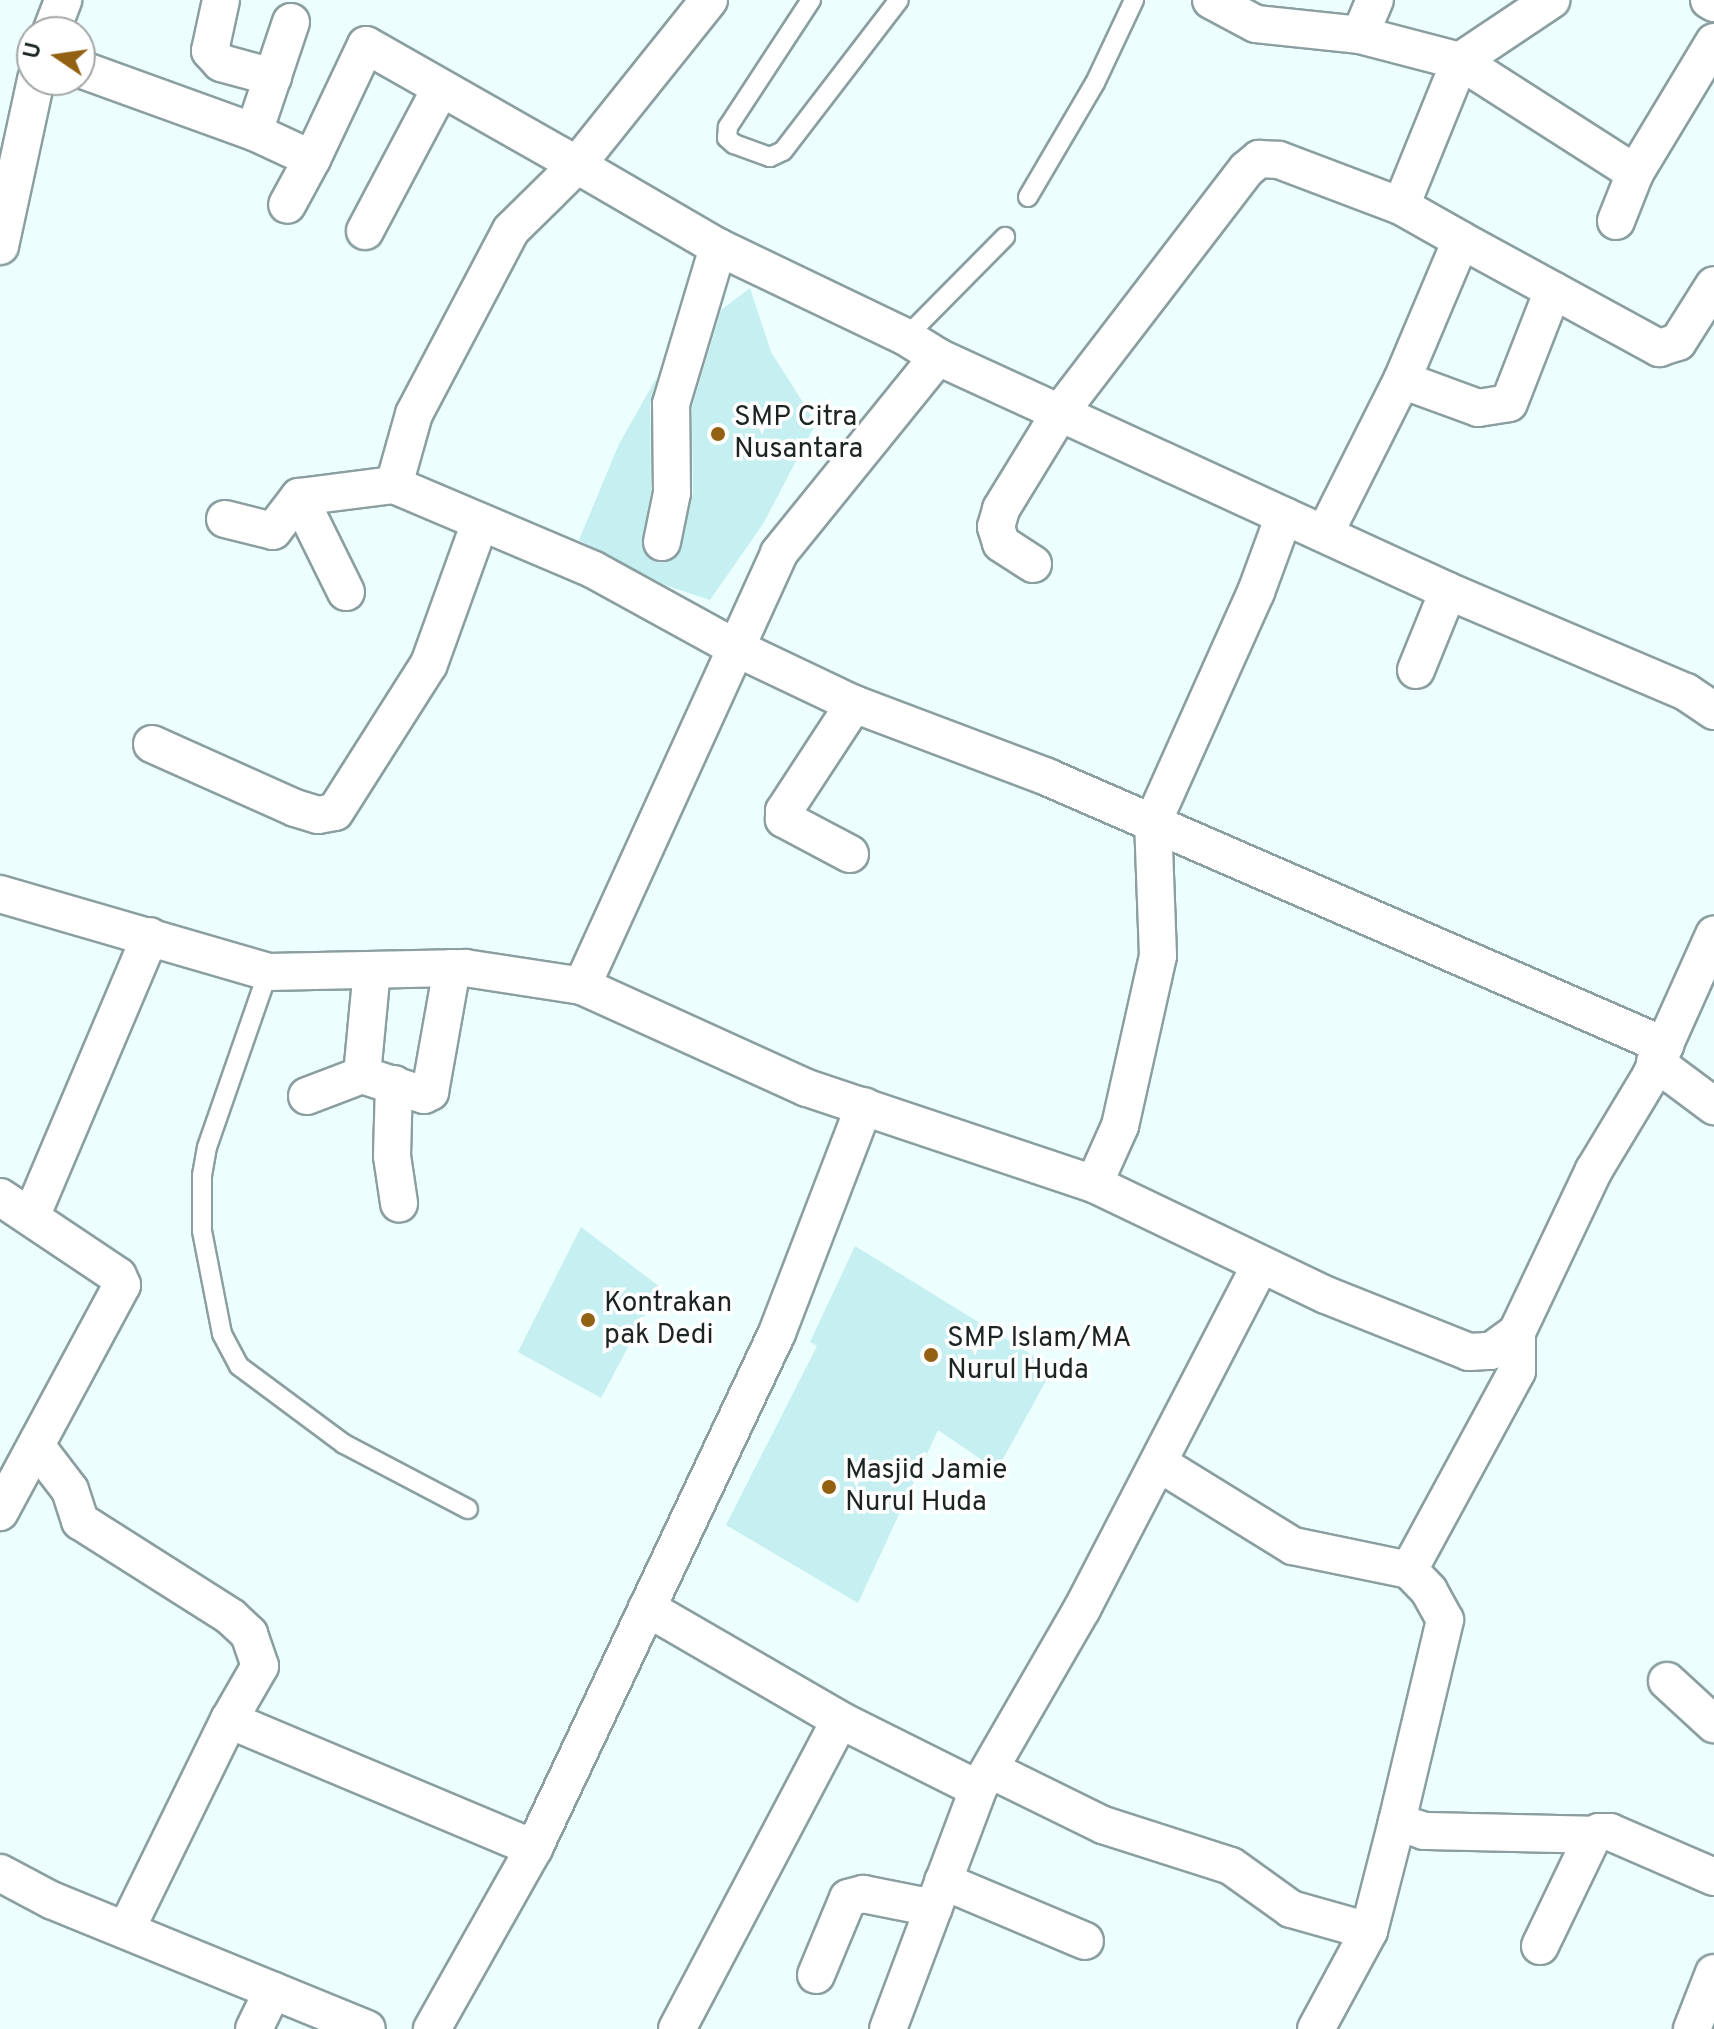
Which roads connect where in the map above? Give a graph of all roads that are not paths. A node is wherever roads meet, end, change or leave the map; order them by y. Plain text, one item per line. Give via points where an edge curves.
1 (221, 0) edge
2 (709, 0) edge
3 (811, 0) edge
4 (899, 0) edge
5 (1134, 0) edge
6 (1211, 0) edge
7 (1375, 0) edge
8 (1551, 0) edge
9 (291, 22) dead end
10 (1360, 35) junction
11 (1714, 42) edge
12 (1460, 61) junction
13 (96, 75) edge
14 (273, 77) junction
15 (439, 91) junction
16 (32, 96) edge
17 (254, 132) junction
18 (312, 159) junction
19 (577, 165) junction
20 (1635, 173) junction
21 (1028, 197) dead end
22 (287, 205) dead end
23 (1401, 206) junction
24 (5, 207) edge
25 (1616, 221) dead end
26 (365, 231) dead end
27 (1005, 237) dead end
28 (1461, 240) junction
29 (0, 246) edge
30 (718, 247) junction
31 (1714, 285) edge
32 (1553, 290) junction
33 (906, 337) junction
34 (938, 357) junction
35 (1402, 380) junction
36 (1061, 411) junction
37 (394, 485) junction
38 (299, 497) junction
39 (1284, 516) junction
40 (225, 519) dead end
41 (480, 522) junction
42 (1325, 533) junction
43 (662, 542) dead end
44 (1033, 564) dead end
45 (1448, 591) junction
46 (346, 592) dead end
47 (736, 648) junction
48 (1416, 670) dead end
49 (854, 704) junction
50 (1714, 711) edge
51 (152, 744) dead end
52 (1153, 822) junction
53 (850, 854) dead end
54 (0, 894) edge
55 (1714, 935) edge
56 (150, 936) junction
57 (452, 968) junction
58 (372, 970) junction
59 (268, 972) junction
60 (582, 986) junction
61 (1660, 1054) junction
62 (378, 1080) junction
63 (307, 1096) dead end
64 (864, 1106) junction
65 (1714, 1106) edge
66 (1094, 1184) junction
67 (0, 1197) edge
68 (399, 1203) dead end
69 (31, 1217) junction
70 (1260, 1265) junction
71 (1517, 1332) junction
72 (37, 1447) junction
73 (1160, 1464) junction
74 (468, 1509) dead end
75 (0, 1512) edge
76 (1409, 1570) junction
77 (647, 1608) junction
78 (1667, 1681) dead end
79 (229, 1720) junction
80 (840, 1720) junction
81 (1714, 1724) edge
82 (985, 1780) junction
83 (1397, 1822) junction
84 (1595, 1835) junction
85 (534, 1848) junction
86 (0, 1873) edge
87 (1714, 1877) edge
88 (939, 1894) junction
89 (126, 1930) junction
90 (1369, 1931) junction
91 (1085, 1941) dead end
92 (1540, 1946) dead end
93 (1714, 1973) edge
94 (816, 1975) dead end
95 (273, 1990) junction
96 (254, 2029) edge
97 (367, 2029) edge
98 (432, 2029) edge
99 (677, 2029) edge
100 (888, 2029) edge
101 (1316, 2029) edge
102 (1692, 2029) edge

1 - 14 street via 210,51 221,63
2 - 19 street
3 - 4 lane via 728,127 727,138 734,144 770,157 783,151
5 - 21 lane via 1095,83
6 - 10 street via 1256,24
7 - 10 street
8 - 12 street
9 - 14 street
10 - 12 street
11 - 20 street
12 - 20 street
12 - 23 street
13 - 17 street
14 - 17 street
15 - 18 street via 366,45
15 - 19 street
15 - 26 street
16 - 24 street
17 - 18 street
18 - 22 street
19 - 30 street
19 - 37 street via 511,230 414,414
20 - 25 street
23 - 28 street
23 - 36 street via 1279,160 1259,159
24 - 29 street
27 - 33 lane
28 - 32 street
28 - 35 street
30 - 33 street
30 - 43 street via 671,404 672,493
31 - 32 street via 1678,342 1659,348
32 - 35 street via 1509,403 1478,408
33 - 34 street
34 - 36 street
34 - 47 street via 779,553
35 - 42 street
36 - 39 street
36 - 44 street via 1001,509 996,527 1001,543
37 - 38 street
37 - 41 street
38 - 40 street via 273,531
38 - 46 street
39 - 42 street
39 - 52 street via 1256,592
41 - 47 street via 594,570
41 - 51 street via 429,664 335,812 318,815 295,808
42 - 45 street
45 - 48 street
45 - 50 street via 1686,692
47 - 49 street
47 - 60 street
49 - 52 street
49 - 53 street via 784,811 786,824
52 - 61 street
52 - 66 street via 1158,956 1120,1126
54 - 56 street
55 - 61 street
56 - 59 street
56 - 69 street
57 - 58 street
57 - 60 street
57 - 62 street via 432,1089 424,1095
58 - 59 street
58 - 62 street
59 - 74 lane via 202,1175 202,1231 222,1334 239,1366 344,1444
60 - 64 street via 760,1069
61 - 65 street
61 - 71 street via 1594,1170
62 - 63 street
62 - 68 street
64 - 66 street
64 - 77 street via 777,1333
66 - 70 street
67 - 69 street
69 - 72 street via 118,1276 122,1285
70 - 71 street via 1469,1352 1491,1351
70 - 73 street
71 - 76 street via 1517,1371
72 - 75 street
72 - 79 street via 70,1490 80,1521 231,1617 249,1634 260,1666
73 - 76 street via 1293,1546
73 - 82 street
76 - 83 street via 1445,1620
77 - 80 street
77 - 85 street
78 - 81 street
79 - 85 street
79 - 89 street
80 - 82 street
80 - 99 street
82 - 88 street
82 - 90 street via 1231,1866 1291,1909
83 - 84 street via 1424,1831
83 - 90 street
84 - 87 street via 1610,1832
84 - 92 street
85 - 98 street
86 - 89 street
88 - 91 street
88 - 94 street via 848,1898
88 - 100 street
89 - 95 street
90 - 101 street
93 - 102 street
95 - 96 street
95 - 97 street

